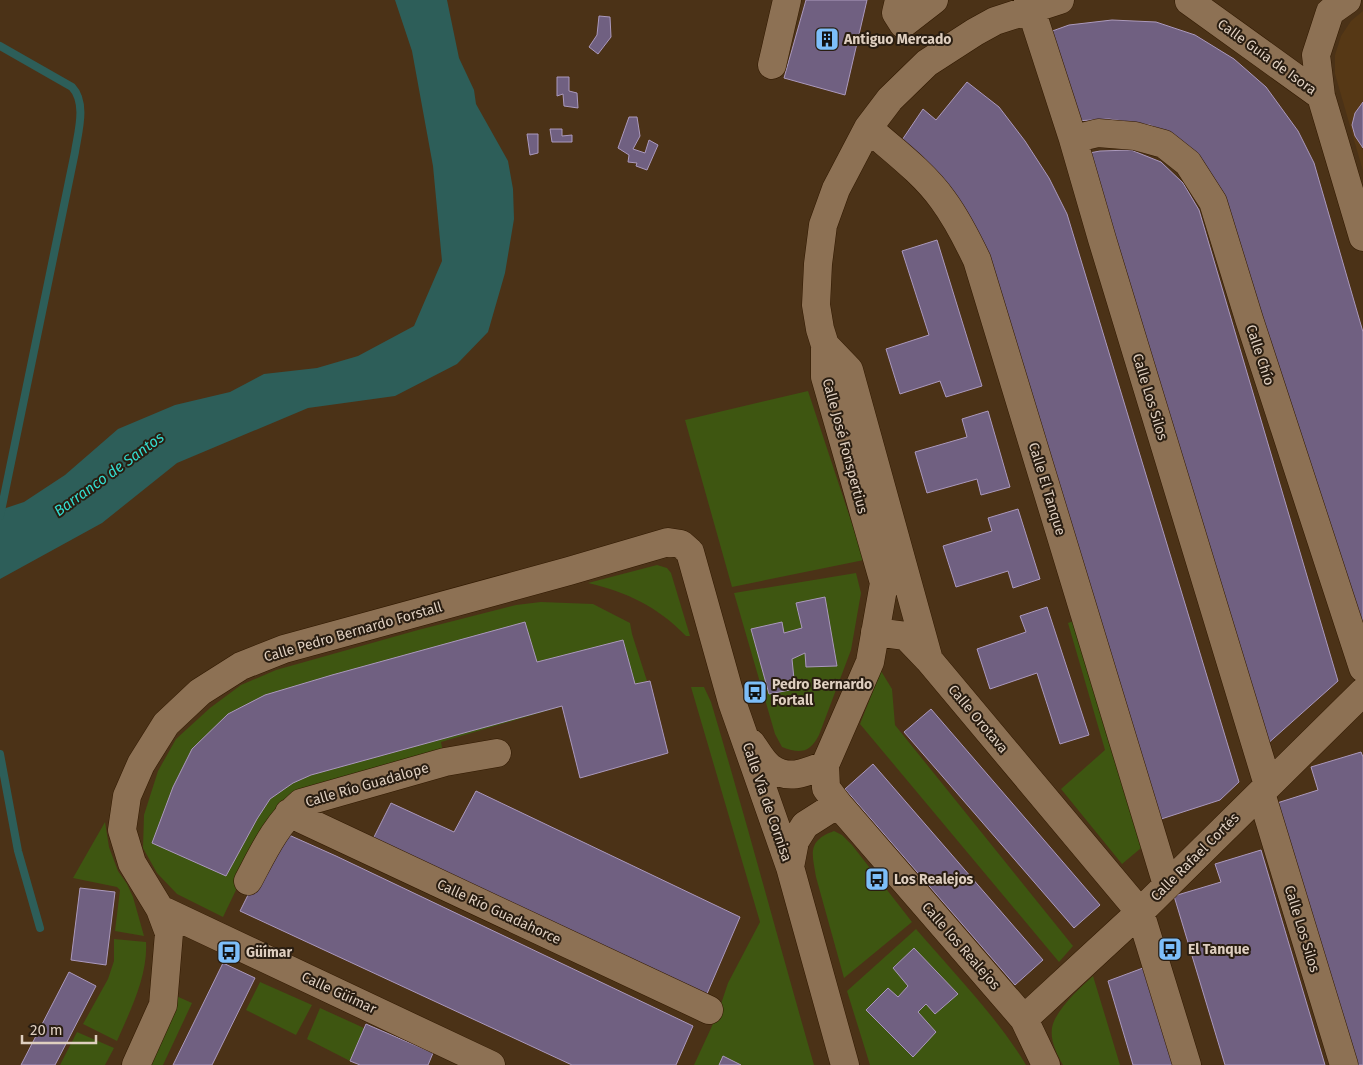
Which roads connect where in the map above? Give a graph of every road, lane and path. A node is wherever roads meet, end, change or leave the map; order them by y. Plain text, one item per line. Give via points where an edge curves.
1 (787, 0) edge
2 (899, 0) edge
3 (934, 0) edge
4 (1060, 0) edge
5 (1189, 0) edge
6 (1347, 0) edge
7 (1030, 4) edge
8 (772, 64) dead end
9 (1321, 96) junction
10 (868, 128) junction
11 (1073, 139) junction
12 (1363, 237) edge
13 (825, 345) junction
14 (681, 544) joint
15 (875, 632) junction
16 (928, 660) junction
17 (1363, 668) edge
18 (1362, 699) edge
19 (742, 732) junction
20 (496, 753) dead end
21 (788, 776) junction
22 (830, 786) junction
23 (1264, 789) junction
24 (768, 807) junction
25 (289, 813) junction
26 (805, 825) junction
27 (790, 867) junction
28 (248, 881) dead end
29 (1167, 884) junction
30 (160, 909) junction
31 (1140, 912) junction
32 (709, 1010) dead end
33 (1024, 1019) junction
34 (483, 1063) edge
35 (136, 1065) edge
36 (846, 1065) edge
37 (1046, 1065) edge
38 (1187, 1065) edge
39 (1344, 1065) edge

1 - 8 street
2 - 3 street via 896,13 903,24
4 - 7 street, Calle José Fonspertius
5 - 9 street, Calle Guía de Isora
6 - 9 street, Calle Guía de Isora via 1330,12 1316,55
7 - 10 street, Calle José Fonspertius via 927,63 890,99
7 - 11 street, Calle Los Silos
9 - 12 street, Calle Guía de Isora
10 - 13 street, Calle José Fonspertius via 836,189 823,224 816,305
10 - 29 street, Calle El Tanque via 942,198 961,226 977,260
11 - 17 street, Calle Chío via 1098,133 1135,136 1164,144 1188,163 1214,202
11 - 23 street, Calle Los Silos
13 - 15 street, Calle José Fonspertius via 825,377 884,583
13 - 16 street, Calle Orotava via 849,370
14 - 19 street, Calle Vía de Cornisa via 690,552
14 - 30 street, Calle Pedro Bernardo Forstall via 668,542 284,649 241,666 200,692 166,724 141,764 128,796 122,830 132,864
15 - 16 street via 906,636
15 - 22 street, Calle José Fonspertius via 870,662
16 - 31 street, Calle Orotava
18 - 23 street, Calle Rafael Cortés
19 - 21 street via 770,768
19 - 24 street, Calle Vía de Cornisa
20 - 25 street, Calle Río Guadalope via 445,762 301,803
21 - 22 street via 805,773
21 - 24 street via 774,788
22 - 26 street
22 - 33 street, Calle los Realejos
23 - 29 street, Calle Rafael Cortés
23 - 39 street, Calle Los Silos
24 - 26 street via 788,820
24 - 27 street, Calle Vía de Cornisa
25 - 28 street, Calle Río Guadalope
25 - 32 street, Calle Río Guadahorce
26 - 27 street via 795,841
27 - 36 street, Calle Vía de Cornisa
29 - 31 street, Calle Rafael Cortés
30 - 34 street, Calle Güímar
30 - 35 street, Calle Pedro Bernardo Forstall via 169,933 163,1005
31 - 33 street, Calle Rafael Cortés
31 - 38 street, Calle Orotava
33 - 37 street, Calle los Realejos

